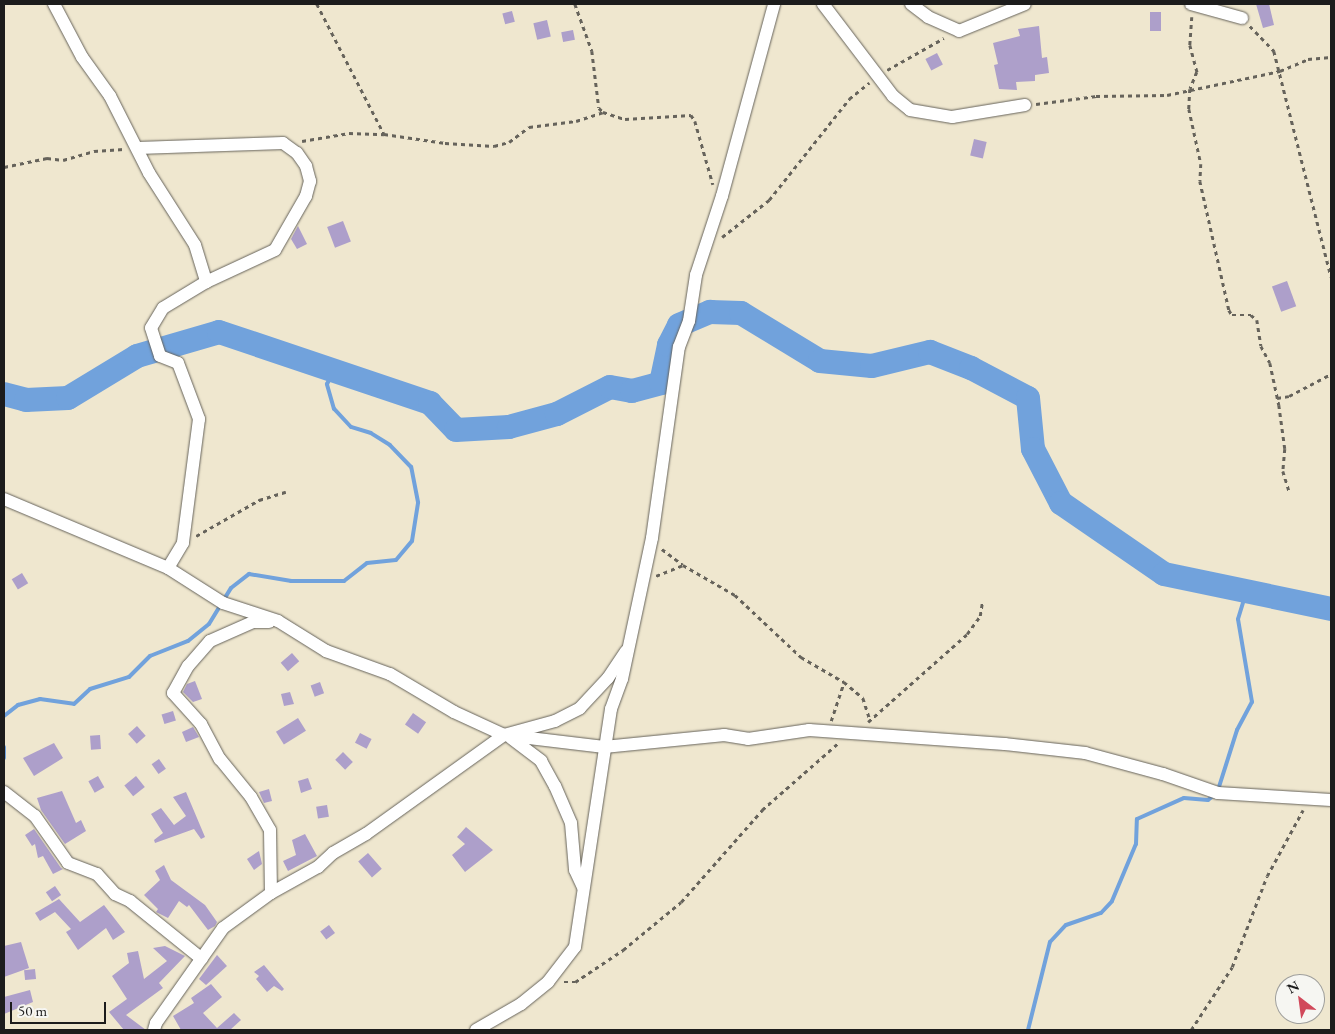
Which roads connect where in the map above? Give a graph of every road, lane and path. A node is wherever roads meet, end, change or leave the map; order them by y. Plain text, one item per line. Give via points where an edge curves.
1 (54, 4) edge
2 (317, 4) edge
3 (574, 4) edge
4 (774, 4) edge
5 (823, 4) edge
6 (911, 4) edge
7 (1025, 4) edge
8 (1192, 5) edge
9 (1242, 18) joint
10 (959, 31) junction
11 (1331, 57) edge
12 (1280, 71) junction
13 (878, 75) junction
14 (1190, 89) junction
15 (1024, 105) joint
16 (604, 112) junction
17 (384, 134) junction
18 (283, 143) junction
19 (138, 148) junction
20 (4, 167) edge
21 (722, 196) junction
22 (706, 248) junction
23 (1331, 277) edge
24 (206, 282) junction
25 (1331, 374) edge
26 (1277, 398) junction
27 (1289, 491) dead end
28 (286, 492) dead end
29 (4, 499) edge
30 (652, 538) junction
31 (183, 543) junction
32 (683, 565) junction
33 (168, 568) junction
34 (642, 582) junction
35 (982, 603) dead end
36 (278, 621) junction
37 (631, 644) junction
38 (844, 682) junction
39 (870, 720) junction
40 (829, 732) junction
41 (855, 734) junction
42 (504, 735) junction
43 (604, 747) junction
44 (4, 792) edge
45 (1308, 799) junction
46 (1331, 800) edge
47 (583, 887) junction
48 (271, 893) junction
49 (202, 960) junction
50 (548, 982) junction
51 (154, 1030) edge
52 (476, 1030) edge
53 (1191, 1030) edge

1 - 19 street via 82,57 110,96
2 - 17 path
3 - 16 path via 592,51 599,108
4 - 21 street
5 - 13 street
6 - 10 street via 928,17
7 - 10 street
8 - 9 street
8 - 14 path via 1190,44 1197,72
9 - 12 path via 1274,51
10 - 13 path
11 - 12 path via 1308,59
12 - 14 path
12 - 23 path
13 - 15 street via 893,96 910,110 952,117
13 - 22 path via 849,100 769,200
14 - 15 path via 1167,95 1096,96
14 - 26 path via 1189,109 1201,164 1200,181 1229,310 1232,315 1250,315 1257,320 1261,346 1270,363
16 - 17 path via 576,121 530,127 503,145 445,143
16 - 21 path via 624,119 691,115 707,172
17 - 18 path via 349,133
18 - 19 street
18 - 24 street via 297,153 306,166 310,181 297,214 275,250
19 - 20 path via 94,151 63,160 46,158
19 - 24 street via 149,173 196,244
21 - 22 street
22 - 30 street via 696,275 674,371 674,393
24 - 31 street via 163,308 151,328 160,356 178,363 200,419
25 - 26 path via 1289,396
26 - 27 path via 1286,449 1283,471
28 - 31 path via 259,500
29 - 33 street
30 - 32 path via 664,552
30 - 34 street
31 - 33 street
32 - 34 path
32 - 38 path via 735,595 801,657
33 - 36 street via 223,603
34 - 37 street
35 - 39 path via 980,616 967,634
36 - 42 street via 326,651 390,674 454,712
36 - 48 street via 253,622 210,641 188,666 173,693 201,724 220,759 251,797 270,830
37 - 42 street via 608,678 580,708 555,721
37 - 43 street via 611,709
38 - 39 path via 863,698
38 - 40 path
39 - 41 path
40 - 41 street
40 - 43 street via 809,730 748,739 724,735
41 - 45 street via 1085,753 1218,793
41 - 50 path via 839,743 762,810 681,902 623,950 575,982
42 - 43 street
42 - 47 street via 530,752 548,772 570,823 575,870
42 - 48 street via 366,834 333,853 318,867
43 - 47 street
44 - 49 street via 35,816 68,863 97,874 115,894 130,901
45 - 46 street
45 - 53 path via 1267,876 1232,966
47 - 50 street via 575,947
48 - 49 street via 223,928
49 - 51 street
50 - 52 street via 521,1004

